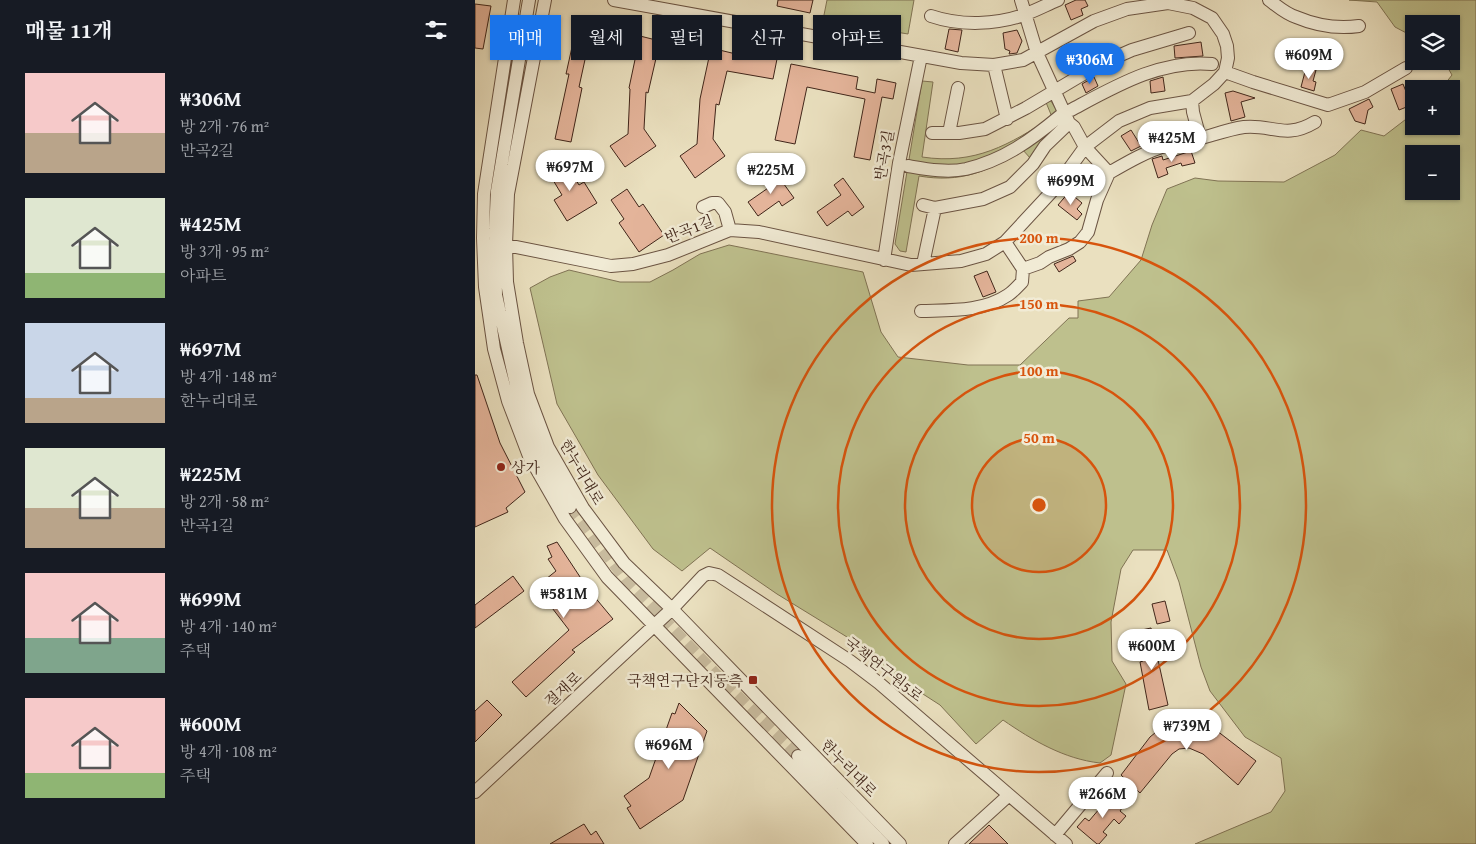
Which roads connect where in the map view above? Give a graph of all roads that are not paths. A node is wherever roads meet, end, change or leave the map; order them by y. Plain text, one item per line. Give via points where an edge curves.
1 (514, 0) edge
2 (529, 0) edge
3 (545, 0) edge
4 (614, 0) edge
5 (1021, 0) edge
6 (1058, 0) edge
7 (1269, 0) edge
8 (1168, 2) edge
9 (659, 4) edge
10 (1026, 14) junction
11 (931, 16) dead end
12 (1359, 26) dead end
13 (1189, 33) dead end
14 (1037, 53) junction
15 (921, 56) junction
16 (1212, 64) dead end
17 (994, 65) junction
18 (1405, 69) edge
19 (1225, 72) junction
20 (958, 88) dead end
21 (1055, 91) junction
22 (1192, 100) junction
23 (1067, 116) junction
24 (1007, 119) junction
25 (1315, 122) dead end
26 (932, 133) dead end
27 (949, 133) junction
28 (1200, 138) junction
29 (1085, 147) junction
30 (908, 166) dead end
31 (1109, 173) junction
32 (703, 206) dead end
33 (730, 230) junction
34 (479, 238) edge
35 (1005, 242) junction
36 (506, 245) junction
37 (885, 260) junction
38 (923, 264) junction
39 (1023, 268) junction
40 (921, 311) dead end
41 (570, 507) tunnel mouth
42 (672, 609) junction
43 (655, 625) junction
44 (798, 756) tunnel mouth
45 (1107, 774) dead end
46 (475, 792) edge
47 (1009, 795) junction
48 (1055, 835) junction
49 (867, 844) edge
50 (883, 844) edge
51 (900, 844) edge
52 (955, 844) edge
53 (1066, 844) edge

1 - 34 street
2 - 41 street via 497,191 496,295 521,407 546,467
3 - 36 street, 한누리대로 via 508,194
4 - 9 street
5 - 10 street
6 - 10 street
7 - 12 street via 1294,17 1314,23 1345,28
8 - 14 street via 1137,6 1108,15
8 - 19 street via 1193,8 1212,18 1227,46
9 - 15 street
10 - 11 street via 971,23
10 - 14 street
13 - 21 street via 1132,50 1100,64
14 - 17 street via 1023,60
14 - 21 street
15 - 17 street
15 - 37 street, 반곡3길 via 899,162
16 - 23 street via 1183,64 1143,74 1116,86
17 - 24 street
18 - 19 street via 1365,92 1328,105
19 - 22 street
20 - 27 street
21 - 23 street
21 - 24 street
22 - 28 street
22 - 29 street, 반곡1길 via 1150,108 1119,121
23 - 29 street
23 - 30 street via 1001,157 965,169 932,170
23 - 38 street via 1033,164 1011,187 983,199 929,207
24 - 27 street via 985,129
25 - 28 street via 1295,130 1244,127
26 - 27 street
28 - 31 street via 1149,151
29 - 31 street
29 - 35 street, 반곡1길 via 1056,187
31 - 39 street via 1088,232 1080,242 1040,263
32 - 33 street via 717,204 725,212
33 - 36 street, 반곡1길 via 668,255 611,266
33 - 37 street, 반곡1길 via 759,232
34 - 43 street via 494,349 508,401 529,456 565,520 607,577
35 - 38 street, 반곡1길 via 986,254 961,261
35 - 39 street
36 - 42 street, 한누리대로 via 507,282 517,343 528,394 548,447 583,508 624,564
37 - 38 street, 반곡1길
39 - 40 street via 1022,282 998,300 982,306
42 - 43 street, 절재로
42 - 47 street, 국책연구원5로 via 703,576 709,573 718,575 850,660
42 - 51 street, 한누리대로
43 - 46 street, 절재로
43 - 49 street
44 - 50 street
45 - 48 street
47 - 48 street, 국책연구원5로
47 - 52 street
48 - 53 street, 국책연구원5로

